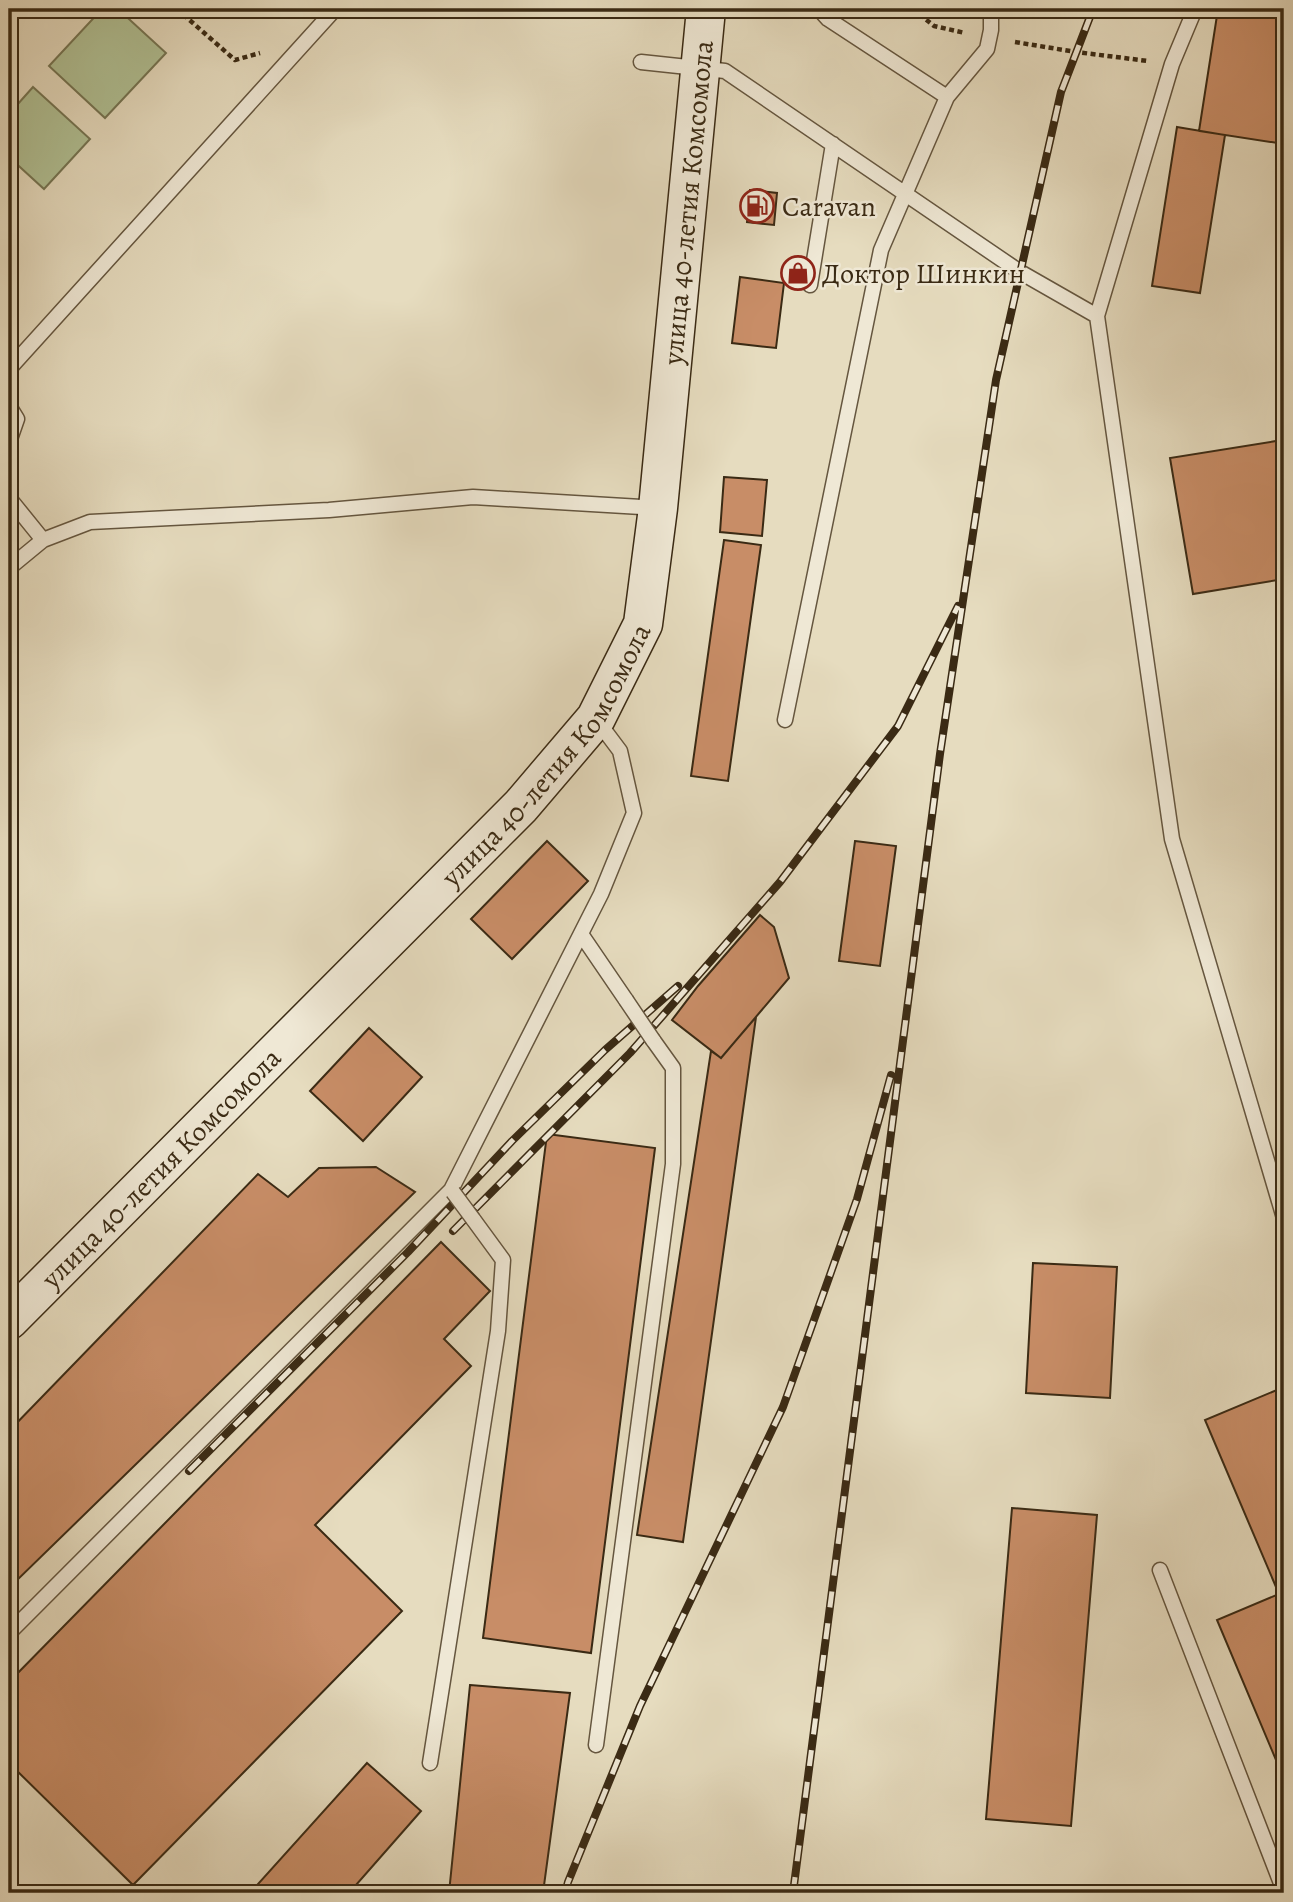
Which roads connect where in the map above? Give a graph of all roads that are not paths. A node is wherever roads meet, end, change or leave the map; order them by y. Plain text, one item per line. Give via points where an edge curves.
1 (335, 9) edge
2 (706, 9) edge
3 (819, 9) edge
4 (991, 9) edge
5 (1195, 9) edge
6 (642, 62) dead end
7 (702, 68) junction
8 (947, 97) junction
9 (833, 144) junction
10 (906, 194) junction
11 (810, 285) dead end
12 (1097, 316) junction
13 (9, 369) edge
14 (9, 406) edge
15 (9, 442) edge
16 (9, 498) edge
17 (658, 508) junction
18 (43, 540) junction
19 (9, 568) edge
20 (596, 718) junction
21 (785, 720) dead end
22 (581, 934) junction
23 (452, 1191) junction
24 (1284, 1218) edge
25 (9, 1320) edge
26 (1160, 1570) dead end
27 (9, 1633) edge
28 (596, 1745) dead end
29 (430, 1763) dead end
30 (1284, 1891) edge

1 - 13 lane
2 - 7 main road, улица 40-летия Комсомола
3 - 8 lane
4 - 8 lane via 986,49
5 - 12 lane via 1172,64
6 - 7 lane
7 - 9 lane via 725,71
7 - 17 main road, улица 40-летия Комсомола
8 - 10 lane
9 - 10 lane
9 - 11 lane
10 - 12 lane via 1020,272
10 - 21 lane via 881,250
12 - 24 lane via 1172,839
14 - 15 lane via 17,419
16 - 18 lane
17 - 18 lane via 472,497 329,510 90,522
17 - 20 main road, улица 40-летия Комсомола via 643,625
18 - 19 lane
20 - 22 lane via 620,751 634,813
20 - 25 main road, улица 40-летия Комсомола via 521,806
22 - 23 lane
22 - 28 lane, bridge via 673,1068 673,1164
23 - 27 lane
23 - 29 lane, bridge via 503,1260 498,1331
26 - 30 lane

